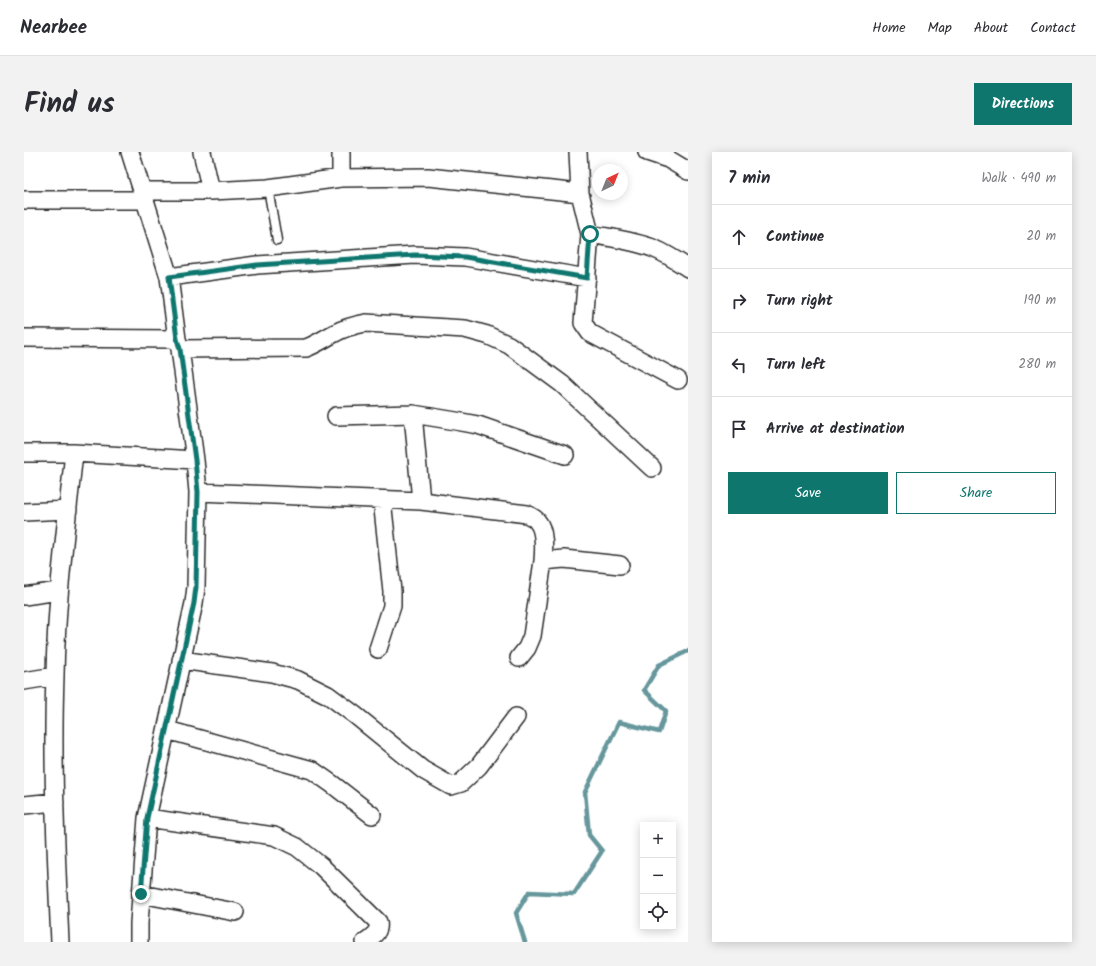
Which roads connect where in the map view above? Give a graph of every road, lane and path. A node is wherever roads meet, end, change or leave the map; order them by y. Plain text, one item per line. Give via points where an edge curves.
1 (130, 152) edge
2 (202, 152) edge
3 (341, 152) edge
4 (578, 152) edge
5 (647, 152) edge
6 (688, 170) edge
7 (341, 178) junction
8 (268, 188) junction
9 (211, 191) junction
10 (580, 193) junction
11 (144, 195) junction
12 (24, 200) edge
13 (590, 234) junction
14 (277, 240) dead end
15 (688, 268) edge
16 (169, 277) junction
17 (587, 278) junction
18 (24, 338) edge
19 (178, 344) junction
20 (678, 380) dead end
21 (413, 414) junction
22 (336, 416) dead end
23 (24, 452) edge
24 (74, 453) junction
25 (565, 455) dead end
26 (195, 460) junction
27 (652, 468) dead end
28 (198, 492) junction
29 (382, 500) junction
30 (422, 501) junction
31 (68, 510) junction
32 (24, 512) edge
33 (543, 561) junction
34 (620, 565) dead end
35 (59, 590) junction
36 (24, 596) edge
37 (378, 649) dead end
38 (519, 658) dead end
39 (181, 660) junction
40 (55, 676) junction
41 (24, 681) edge
42 (516, 717) dead end
43 (167, 730) junction
44 (55, 802) junction
45 (24, 805) edge
46 (372, 815) dead end
47 (147, 818) junction
48 (141, 894) junction
49 (235, 912) dead end
50 (60, 942) edge
51 (139, 942) edge
52 (365, 942) edge

1 - 11 street
2 - 9 street
3 - 7 street
4 - 10 street
5 - 6 street via 668,158
7 - 8 street
7 - 10 street via 428,177
8 - 9 street
8 - 14 lane
9 - 11 street
10 - 13 street
11 - 12 street
11 - 16 street
13 - 15 street via 654,249
13 - 17 street
16 - 17 street via 257,265 415,255 465,257
16 - 19 street
17 - 20 street via 583,323 590,333
18 - 19 street
19 - 26 street
19 - 27 street via 306,348 337,332 366,323 478,332 509,345 562,384
21 - 22 street
21 - 25 street via 478,425
21 - 30 street
23 - 24 street
24 - 26 street
24 - 31 street
26 - 28 street
28 - 29 street
28 - 39 street via 194,603
29 - 30 street
29 - 37 street via 392,606
30 - 33 street via 526,514 537,520 541,528 544,544
31 - 32 street
31 - 35 street
33 - 34 street via 564,559
33 - 38 street via 532,636
35 - 36 street
35 - 40 street
39 - 42 street via 272,673 298,680 328,695 422,770 451,786 461,783 479,766
39 - 43 street
40 - 41 street
40 - 44 street
43 - 46 street via 312,770
43 - 47 street
44 - 45 street
44 - 50 street
47 - 48 street
47 - 52 street via 274,836 297,847 321,866 378,922 378,932
48 - 49 street
48 - 51 street

